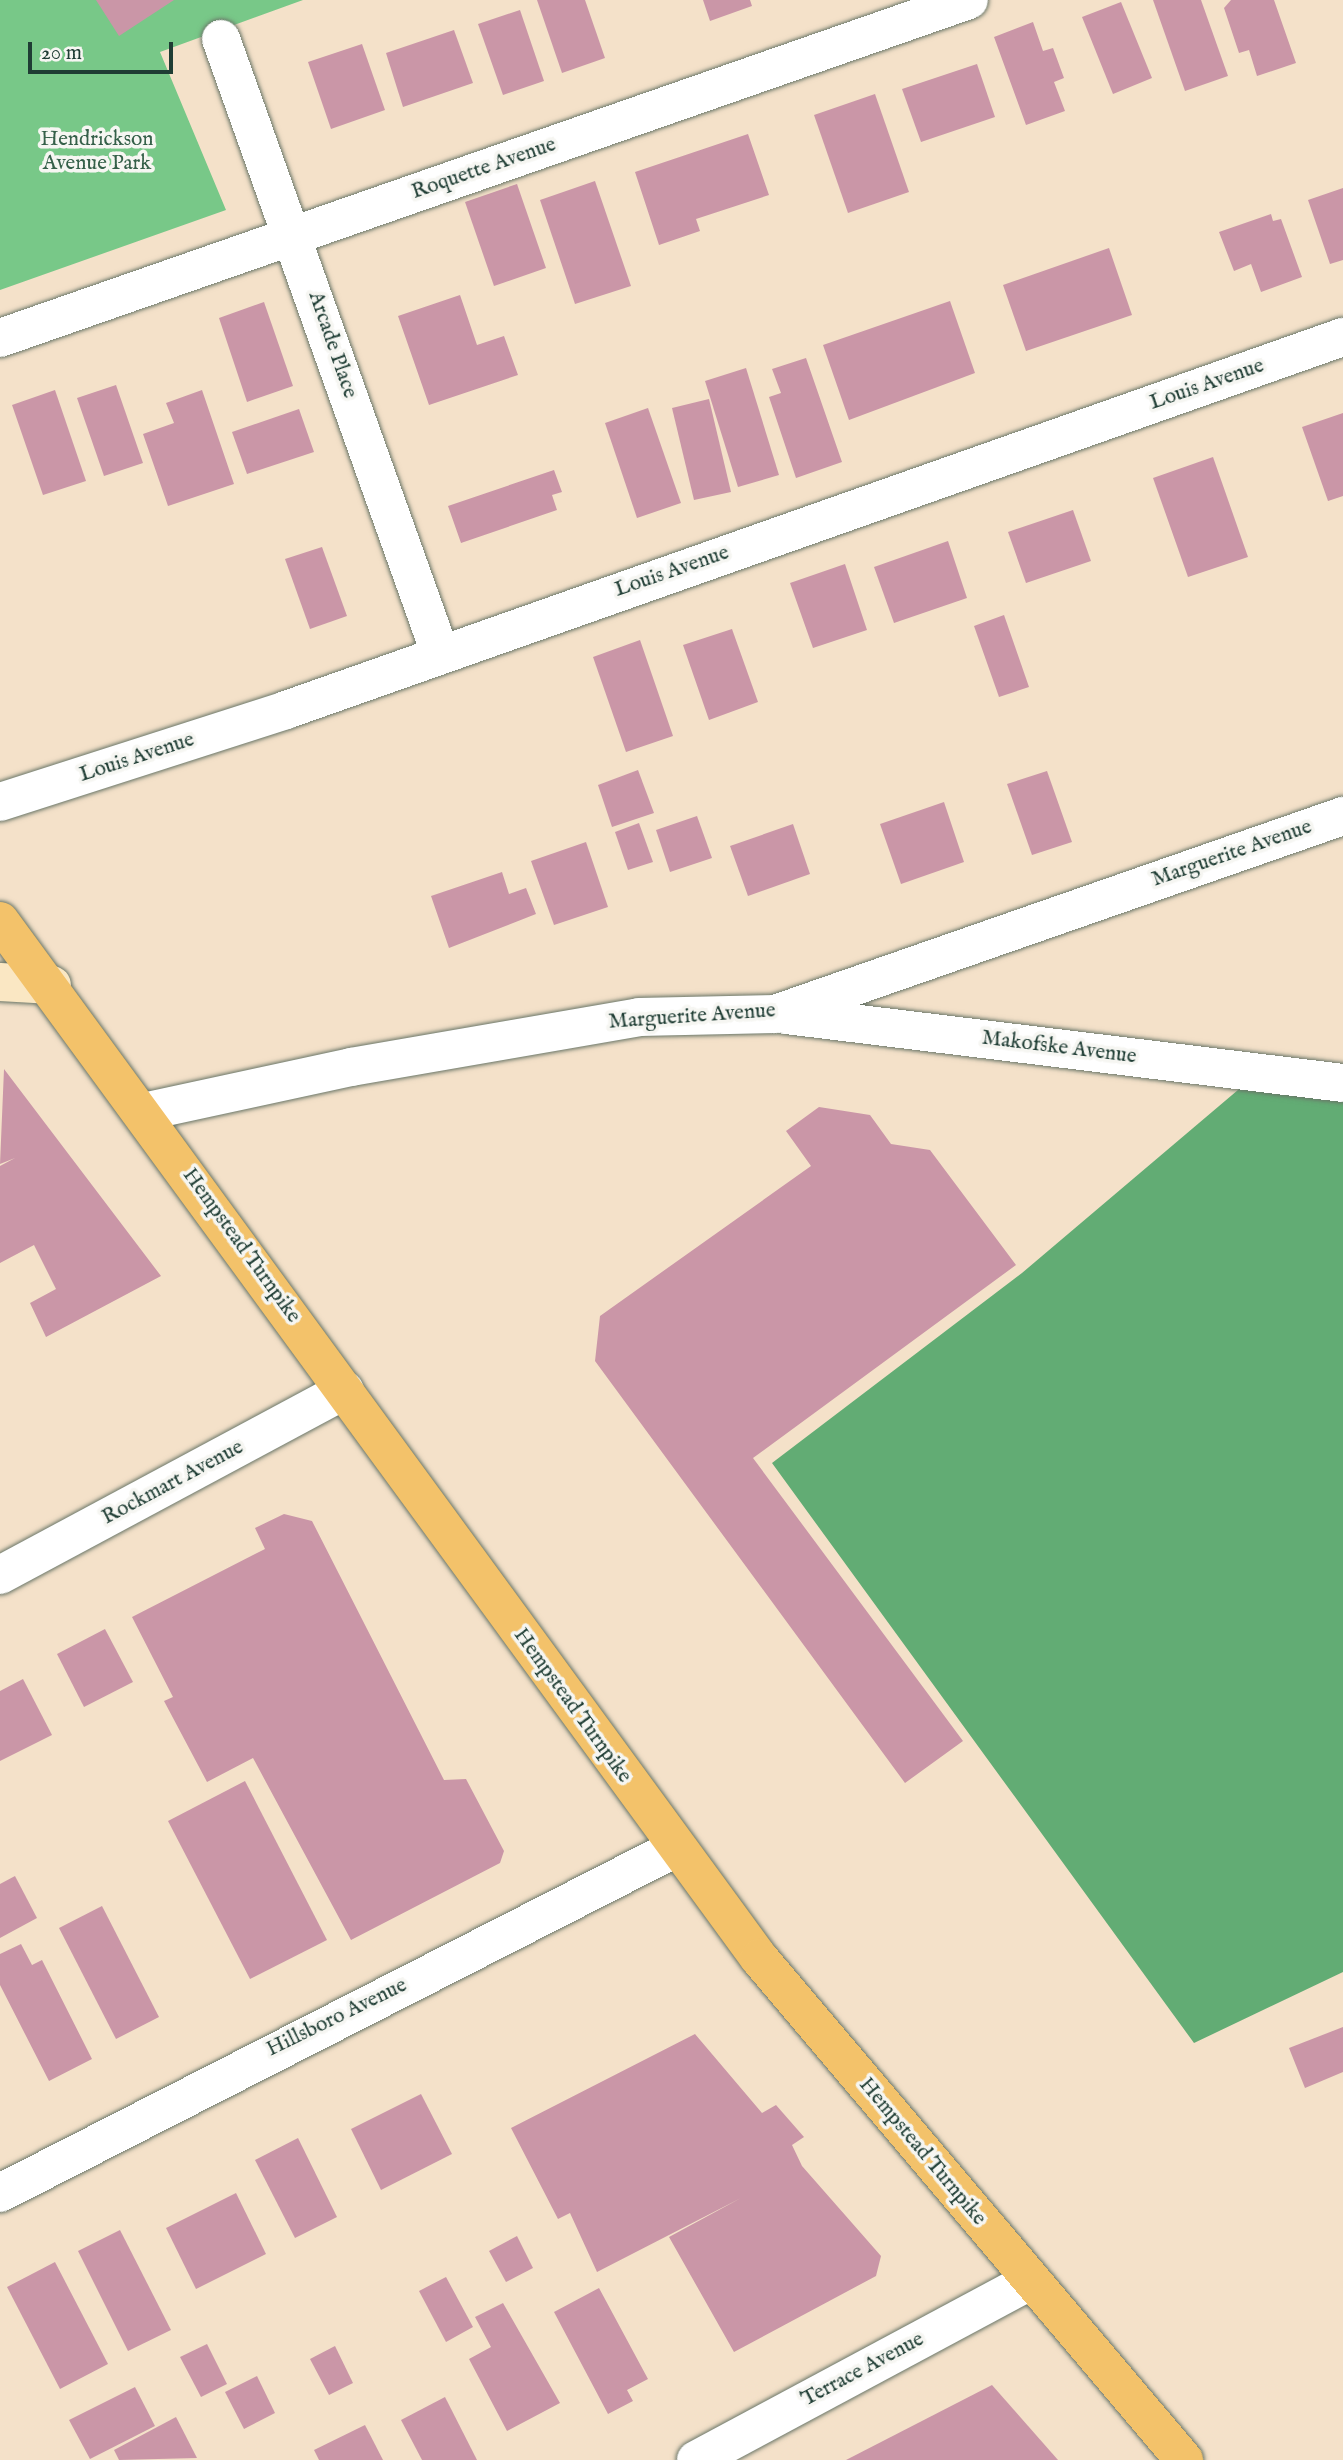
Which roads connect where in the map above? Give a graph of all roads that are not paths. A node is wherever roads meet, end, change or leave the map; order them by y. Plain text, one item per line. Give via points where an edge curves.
1 (969, 0) edge
2 (221, 38) dead end
3 (293, 236) junction
4 (1343, 337) edge
5 (0, 338) edge
6 (440, 653) junction
7 (0, 802) edge
8 (1343, 816) edge
9 (0, 921) edge
10 (0, 982) edge
11 (52, 985) junction
12 (775, 1014) junction
13 (1343, 1083) edge
14 (143, 1112) junction
15 (345, 1390) junction
16 (0, 1575) edge
17 (676, 1848) junction
18 (0, 2193) edge
19 (1031, 2280) junction
20 (695, 2460) edge
21 (1184, 2460) edge

1 - 3 street, Roquette Avenue
2 - 3 street, Arcade Place
3 - 5 street, Roquette Avenue
3 - 6 street, Arcade Place
4 - 6 street, Louis Avenue
6 - 7 street, Louis Avenue
8 - 12 street, Marguerite Avenue
9 - 11 main road, Hempstead Turnpike
10 - 11 main road
11 - 14 main road, Hempstead Turnpike
12 - 13 street, Makofske Avenue
12 - 14 street, Marguerite Avenue via 639,1017 351,1067
14 - 15 main road, Hempstead Turnpike
15 - 16 street, Rockmart Avenue
15 - 17 main road, Hempstead Turnpike
17 - 18 street, Hillsboro Avenue
17 - 19 main road, Hempstead Turnpike via 759,1958
19 - 20 street, Terrace Avenue
19 - 21 main road, Hempstead Turnpike

